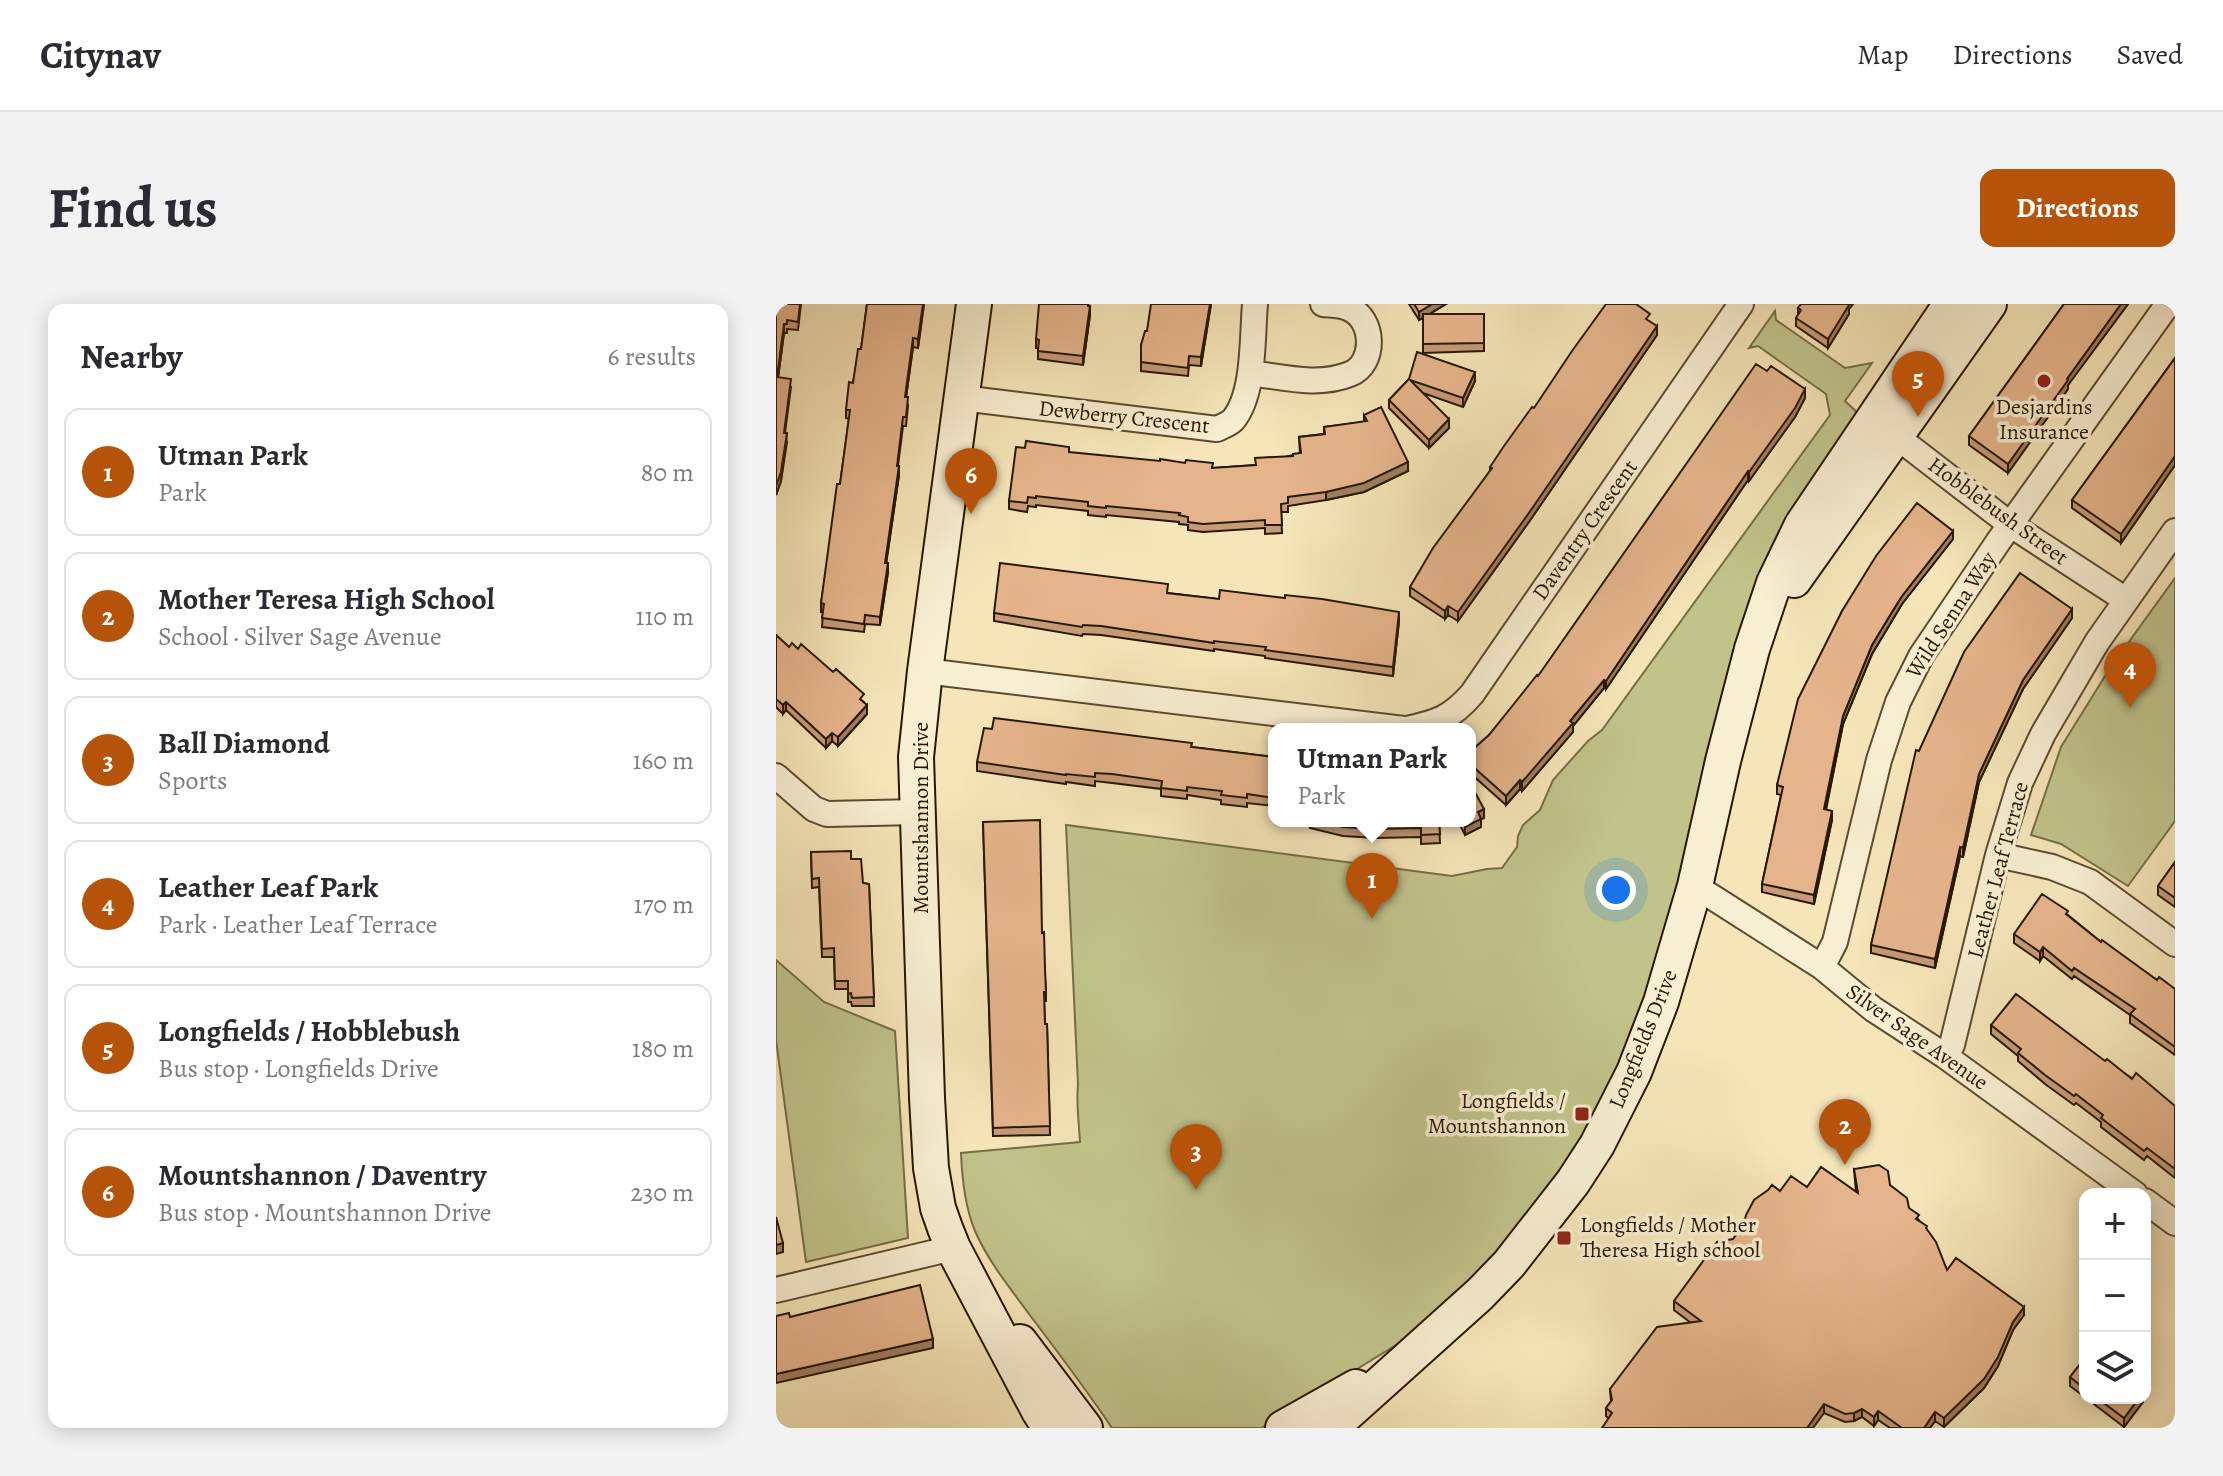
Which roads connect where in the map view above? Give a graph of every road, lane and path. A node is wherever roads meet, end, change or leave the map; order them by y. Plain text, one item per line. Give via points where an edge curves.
1 (974, 304) edge
2 (1255, 304) edge
3 (1323, 304) edge
4 (1741, 304) edge
5 (1951, 304) edge
6 (1989, 304) edge
7 (2168, 304) edge
8 (1250, 373) junction
9 (962, 398) junction
10 (1884, 427) junction
11 (2011, 525) junction
12 (2175, 531) edge
13 (2126, 600) junction
14 (925, 671) junction
15 (1356, 723) edge
16 (1434, 723) edge
17 (776, 776) edge
18 (918, 812) junction
19 (1998, 855) junction
20 (1695, 886) junction
21 (2175, 944) edge
22 (1822, 967) junction
23 (1945, 1056) junction
24 (2127, 1188) edge
25 (2151, 1205) edge
26 (2175, 1223) edge
27 (953, 1248) junction
28 (970, 1279) junction
29 (776, 1290) edge
30 (1405, 1360) junction
31 (1050, 1428) edge
32 (1085, 1428) edge
33 (1283, 1428) edge
34 (1331, 1428) edge

1 - 9 street, Mountshannon Drive
2 - 8 street, Dewberry Crescent
3 - 8 street via 1350,308 1364,321 1369,353 1354,373 1324,382
4 - 16 street, Daventry Crescent via 1472,694
5 - 10 street, Longfields Drive
6 - 10 street, Longfields Drive
7 - 11 street, Wild Senna Way
8 - 9 street, Dewberry Crescent via 1244,402 1232,422 1217,429
9 - 14 street, Mountshannon Drive
10 - 11 street, Hobblebush Street
10 - 20 street, Longfields Drive via 1752,649
11 - 13 street, Hobblebush Street
11 - 22 street, Wild Senna Way via 1921,656 1898,702 1835,942
12 - 13 street, Leather Leaf Terrace
13 - 19 street, Leather Leaf Terrace via 2043,734 2020,783
14 - 15 street, Daventry Crescent
14 - 18 street, Mountshannon Drive via 916,757
17 - 18 street via 827,814
18 - 27 street, Mountshannon Drive via 931,1168
19 - 21 street via 2090,882
19 - 23 street, Leather Leaf Terrace
20 - 22 street, Silver Sage Avenue
20 - 30 street, Longfields Drive via 1649,1035 1597,1145 1509,1264
22 - 23 street, Silver Sage Avenue via 1873,1009
23 - 24 street, Silver Sage Avenue
25 - 26 street
27 - 28 street, Mountshannon Drive
27 - 29 street
28 - 31 street, Mountshannon Drive
28 - 32 street, Mountshannon Drive
30 - 33 street, Longfields Drive
30 - 34 street, Longfields Drive

